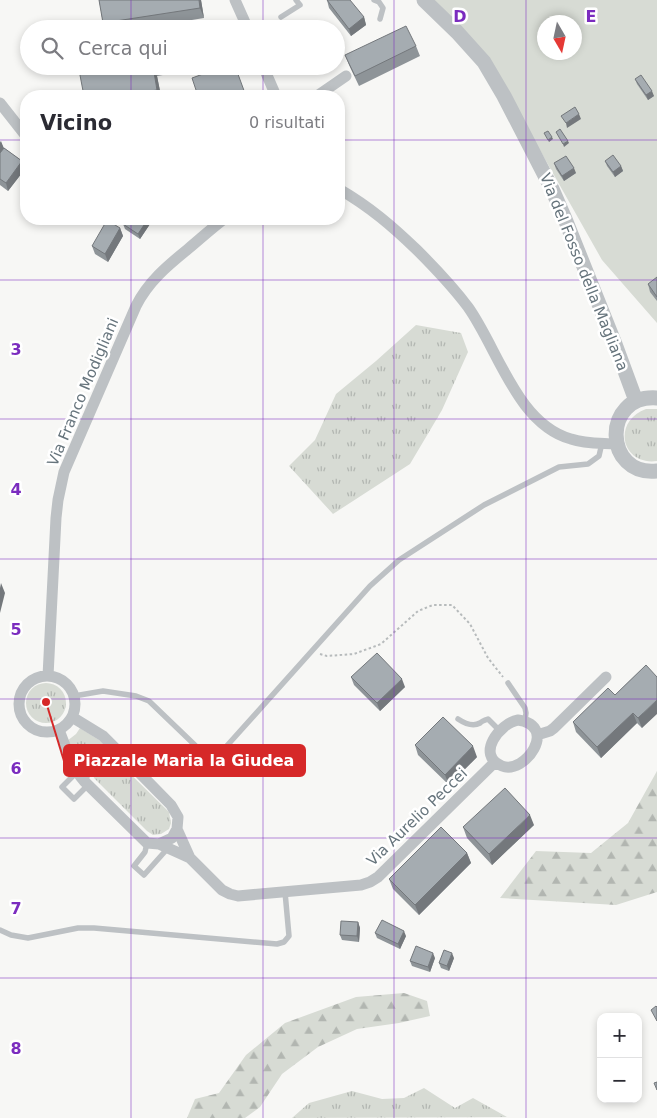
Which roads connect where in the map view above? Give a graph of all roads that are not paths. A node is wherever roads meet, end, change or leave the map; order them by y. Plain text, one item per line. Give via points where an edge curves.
1 (236, 0) edge
2 (296, 0) edge
3 (374, 0) edge
4 (424, 0) edge
5 (282, 17) dead end
6 (244, 20) edge
7 (380, 20) dead end
8 (268, 75) edge
9 (346, 76) dead end
10 (274, 90) edge
11 (326, 90) edge
12 (0, 103) edge
13 (20, 128) edge
14 (345, 194) edge
15 (217, 225) edge
16 (657, 398) edge
17 (636, 401) junction
18 (609, 443) junction
19 (657, 471) edge
20 (48, 676) junction
21 (606, 677) dead end
22 (508, 683) road end
23 (74, 696) junction
24 (72, 717) junction
25 (458, 719) dead end
26 (525, 721) junction
27 (59, 730) junction
28 (500, 732) junction
29 (537, 735) junction
30 (117, 750) junction
31 (495, 762) junction
32 (83, 779) junction
33 (177, 829) junction
34 (147, 843) junction
35 (164, 846) junction
36 (190, 858) junction
37 (285, 892) junction
38 (0, 930) edge

1 - 6 street
2 - 5 lane via 300,5
3 - 7 lane via 383,8
4 - 17 street, Via del Fosso della Magliana via 484,62 504,96 552,189
8 - 10 street
9 - 11 street
12 - 13 street
14 - 18 street via 383,218 455,292 480,326 521,400 538,420 562,436 582,442
15 - 20 street, Via Franco Modigliani via 164,269 142,295 68,463 58,500
16 - 17 street
17 - 18 street via 618,420
18 - 19 street via 629,464 640,470
18 - 23 lane via 588,464 559,467 484,505 399,560 370,586 224,749 200,750 149,701 136,696 103,690
20 - 23 street via 65,683
20 - 27 street via 30,681 23,688 18,705 20,715 32,729 50,733
21 - 29 street via 554,728
22 - 26 lane via 525,708
23 - 24 street
24 - 27 street
24 - 30 street, Via Aurelio Peccei via 103,736
25 - 28 lane via 477,724 488,719
26 - 28 street via 512,721
26 - 29 street via 533,726
27 - 32 street
28 - 31 street via 490,745
29 - 31 street via 533,751 518,766 507,768
30 - 32 street via 104,750 92,755 86,763
30 - 33 street, Via Aurelio Peccei via 171,805 178,817
31 - 37 street, Via Aurelio Peccei via 370,882
32 - 34 street
33 - 35 street
33 - 36 street, Via Aurelio Peccei
34 - 35 street, Via Aurelio Peccei
34 - 35 lane via 145,852 134,866 144,875
35 - 36 street, Via Aurelio Peccei
36 - 37 street, Via Aurelio Peccei via 230,894
37 - 38 lane via 289,936 277,944 94,928 28,938

